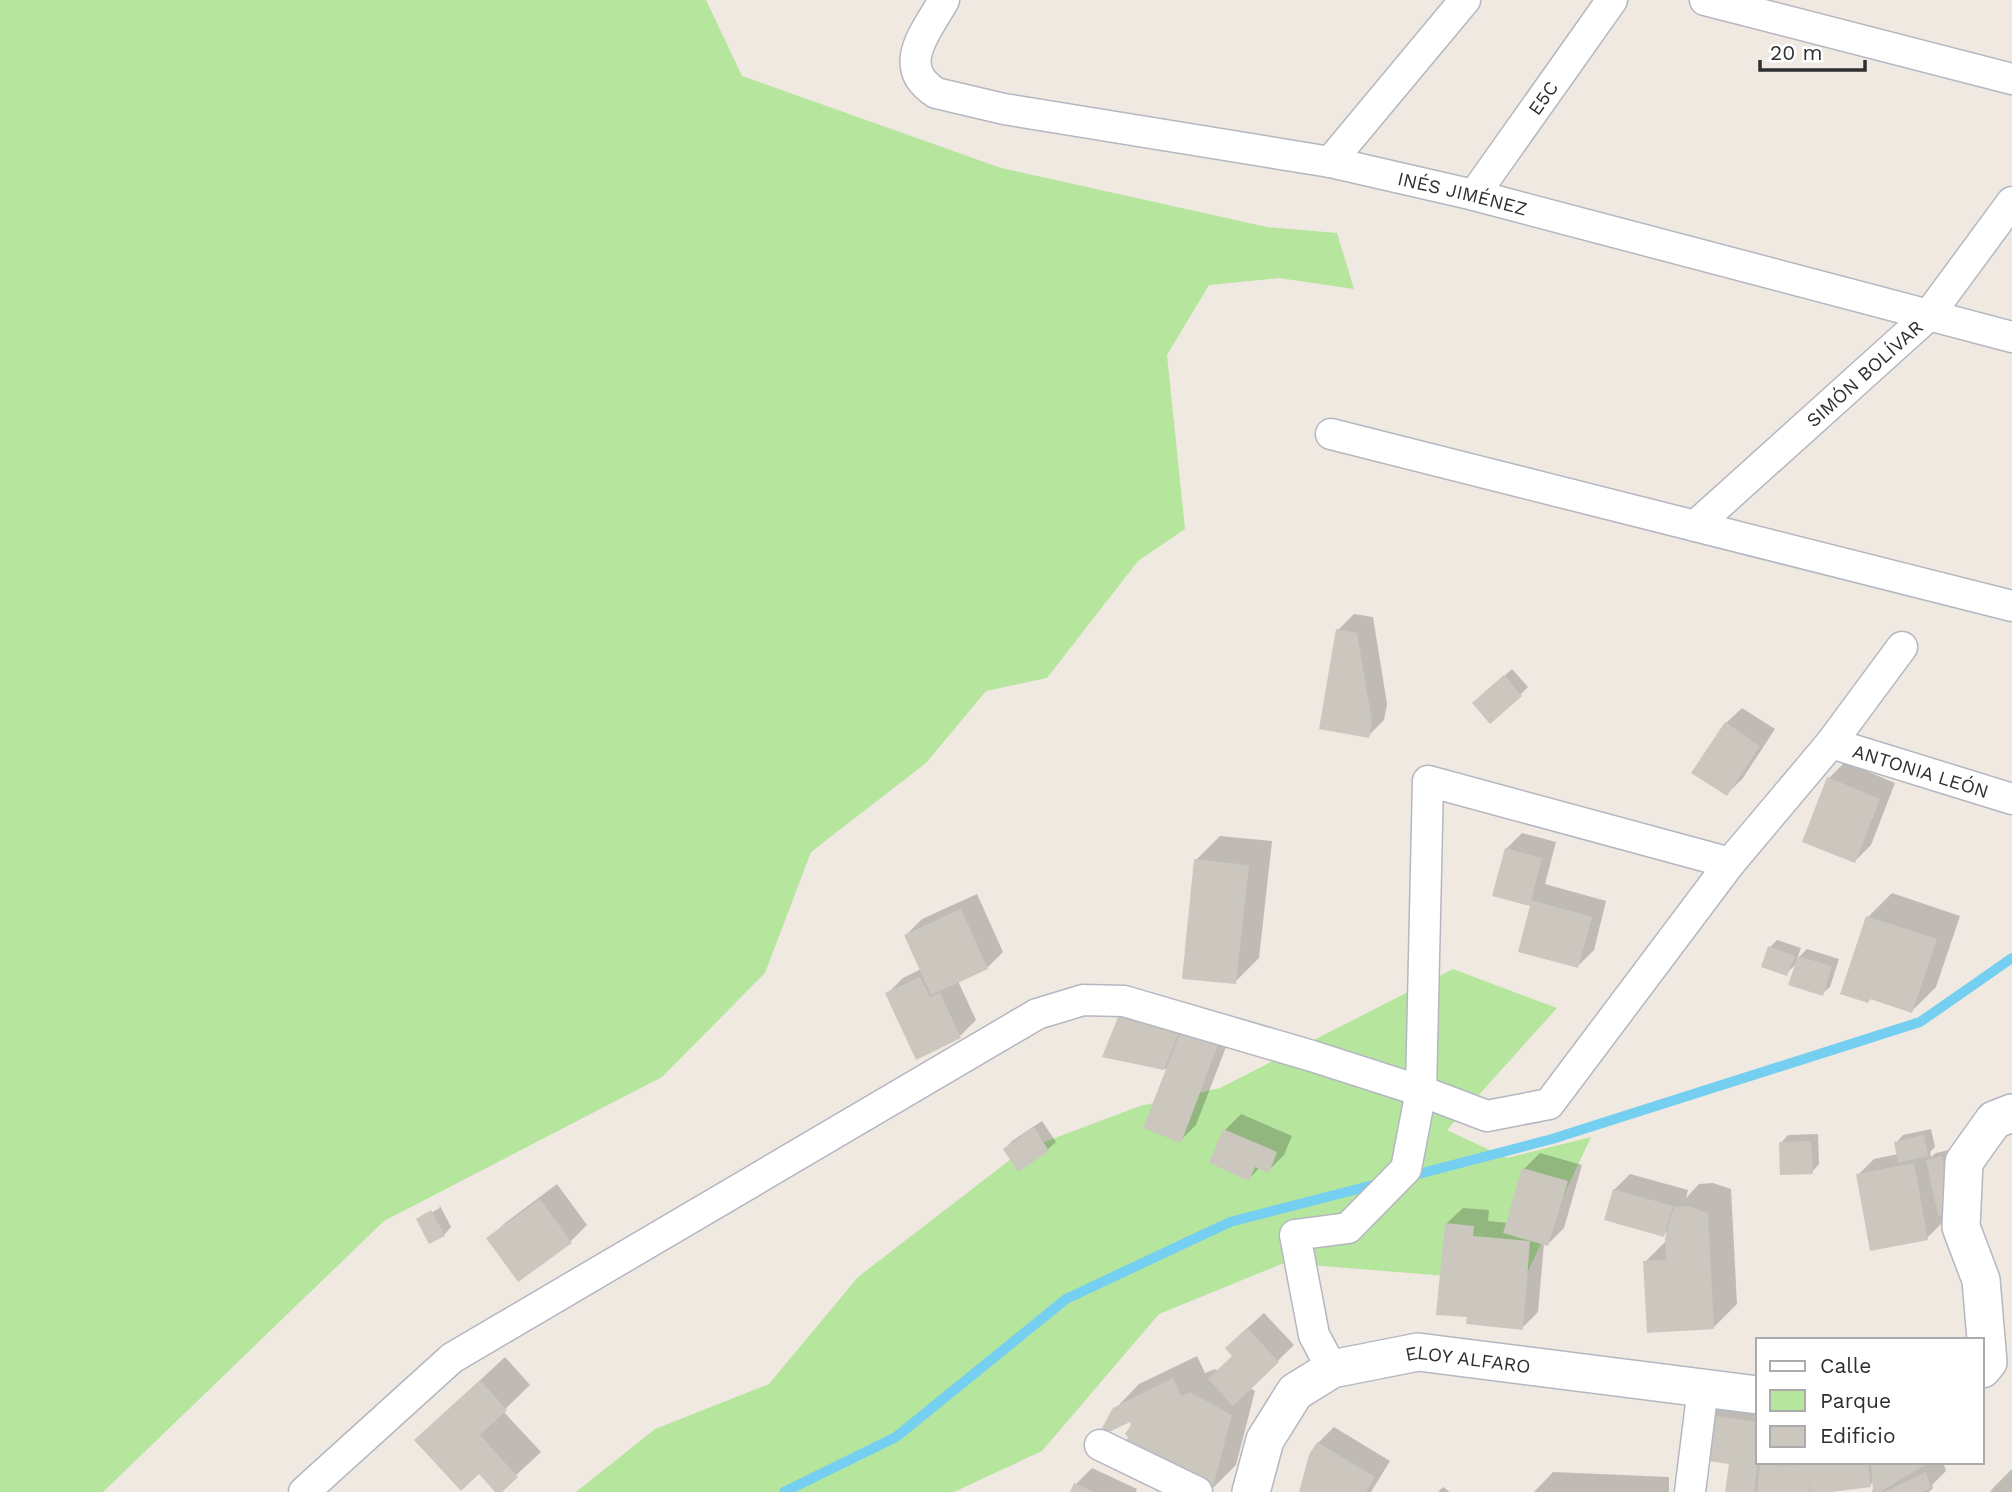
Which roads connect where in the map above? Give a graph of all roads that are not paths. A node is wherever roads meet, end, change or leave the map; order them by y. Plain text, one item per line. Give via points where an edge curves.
1 (944, 0) edge
2 (1465, 0) edge
3 (1612, 0) edge
4 (1705, 0) edge
5 (2012, 79) edge
6 (1330, 162) junction
7 (1474, 195) junction
8 (2012, 202) edge
9 (1928, 316) junction
10 (2012, 337) edge
11 (1331, 435) dead end
12 (1695, 526) junction
13 (2012, 606) edge
14 (1902, 647) dead end
15 (1831, 743) junction
16 (2012, 799) edge
17 (1730, 863) junction
18 (1421, 1091) junction
19 (2012, 1113) edge
20 (1984, 1367) edge
21 (1332, 1369) junction
22 (1703, 1388) junction
23 (1756, 1395) edge
24 (1100, 1445) dead end
25 (303, 1492) edge
26 (1197, 1492) edge
27 (1251, 1492) edge
28 (1690, 1492) edge

1 - 6 street, INÉS JIMÉNEZ via 915,58 919,79 936,93
2 - 6 street
3 - 7 street, E5C
4 - 5 street
6 - 7 street, INÉS JIMÉNEZ
7 - 9 street, INÉS JIMÉNEZ
8 - 9 street, SIMÓN BOLÍVAR
9 - 10 street, INÉS JIMÉNEZ
9 - 12 street, SIMÓN BOLÍVAR
11 - 12 street
12 - 13 street
14 - 15 street
15 - 16 street, ANTONIA LEÓN
15 - 17 street
17 - 18 street via 1549,1104 1487,1116
17 - 18 street via 1428,780
18 - 21 street via 1406,1169 1348,1228 1295,1235 1314,1335
18 - 25 street via 1124,1001 1083,1000 1037,1014 452,1358
19 - 20 street via 1994,1120 1964,1162 1961,1227 1981,1280 1988,1362
21 - 22 street, ELOY ALFARO via 1418,1352
21 - 27 street, ELOY ALFARO via 1295,1392 1265,1440
22 - 23 street, ELOY ALFARO
22 - 28 street
24 - 26 street

